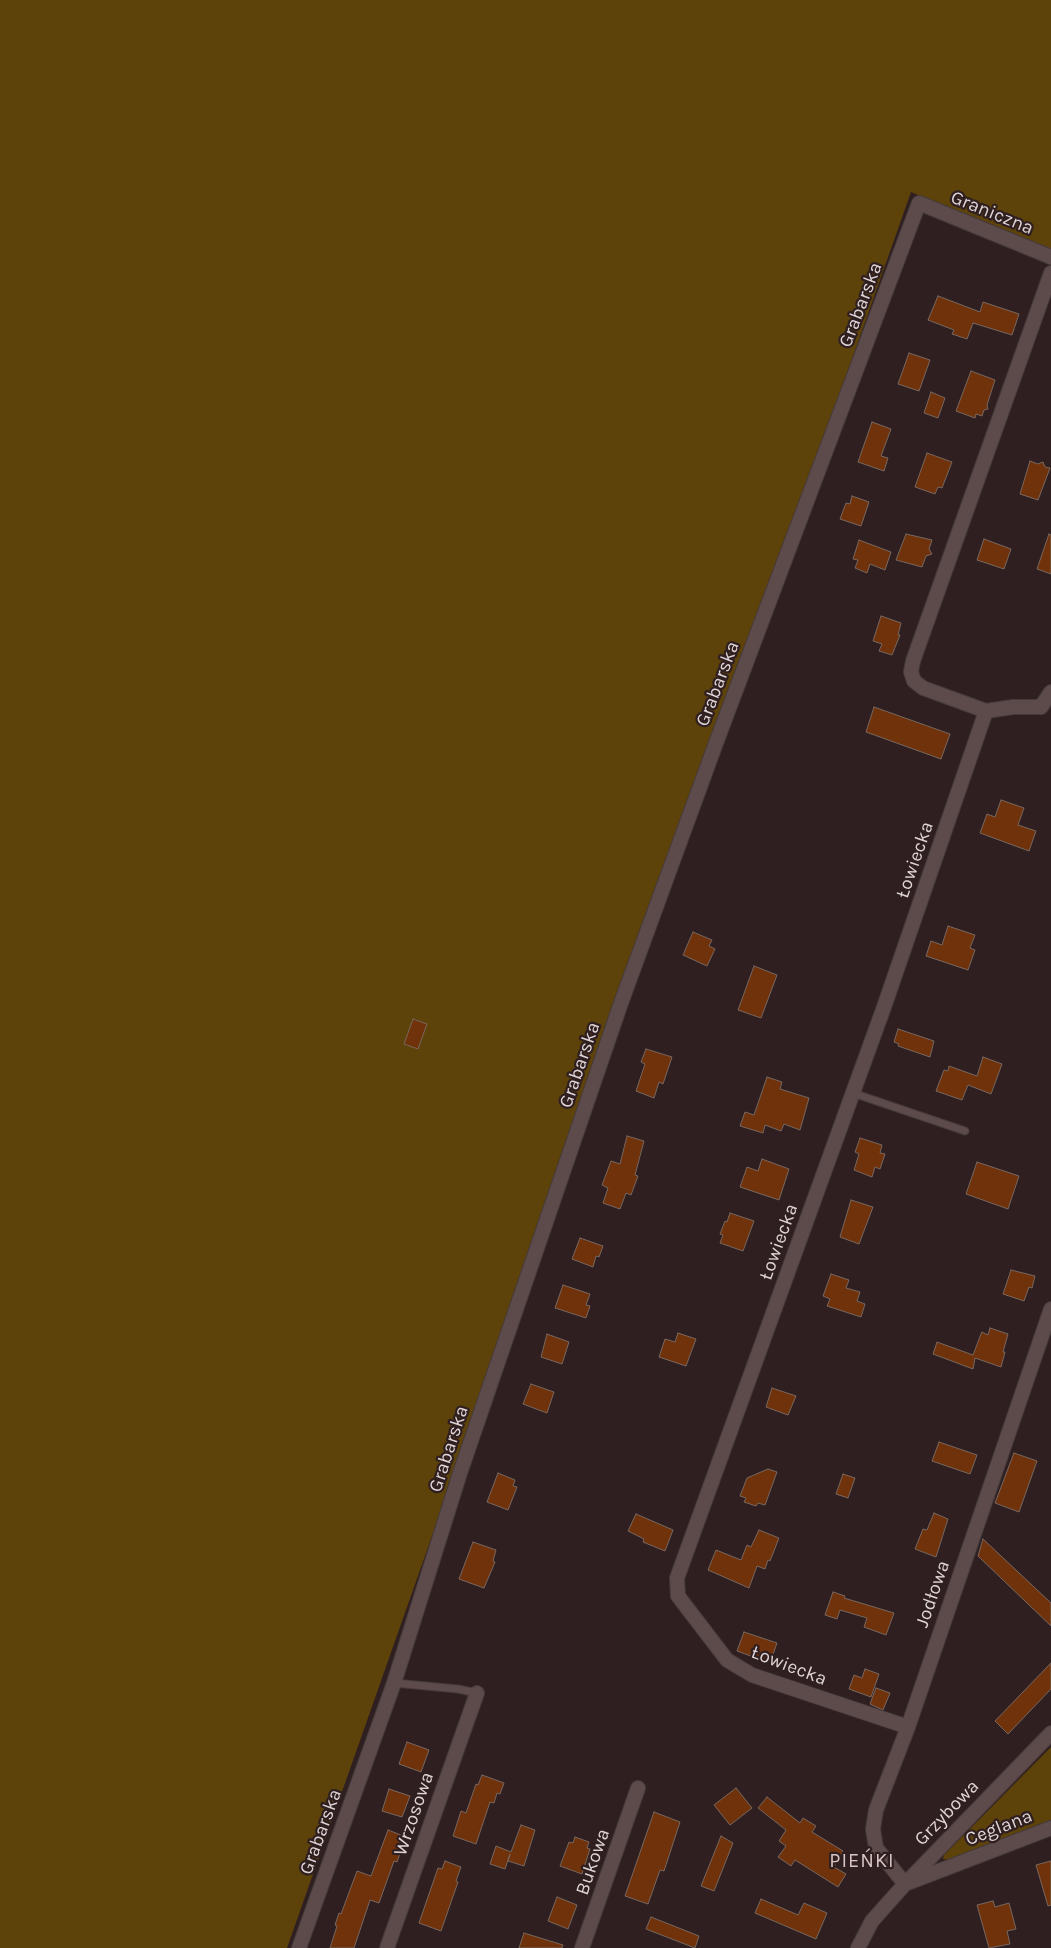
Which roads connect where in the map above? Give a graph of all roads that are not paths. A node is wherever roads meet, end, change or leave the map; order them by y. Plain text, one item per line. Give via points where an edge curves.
1 (919, 203) joint
2 (1051, 258) edge
3 (1051, 273) edge
4 (1051, 692) edge
5 (986, 711) junction
6 (853, 1093) junction
7 (965, 1131) dead end
8 (1051, 1309) edge
9 (394, 1683) junction
10 (477, 1694) joint
11 (908, 1727) junction
12 (1051, 1733) edge
13 (638, 1788) dead end
14 (1051, 1828) edge
15 (904, 1884) junction
16 (300, 1948) edge
17 (387, 1948) edge
18 (582, 1948) edge
19 (858, 1948) edge

1 - 2 street, Graniczna
1 - 9 street, Grabarska via 621,1002 460,1473
3 - 5 street via 911,672 914,681 924,688
4 - 5 street via 1041,707
5 - 6 street, Łowiecka
6 - 7 lane
6 - 11 street, Łowiecka via 677,1578 678,1596 727,1660 752,1675
8 - 11 street, Jodłowa
9 - 10 lane
9 - 16 street, Grabarska
10 - 17 street, Wrzosowa
11 - 15 street, Jodłowa via 876,1810 873,1829 876,1848
12 - 15 street, Grzybowa
13 - 18 street, Bukowa
14 - 15 street, Ceglana
15 - 19 street, Grzybowa via 872,1921

